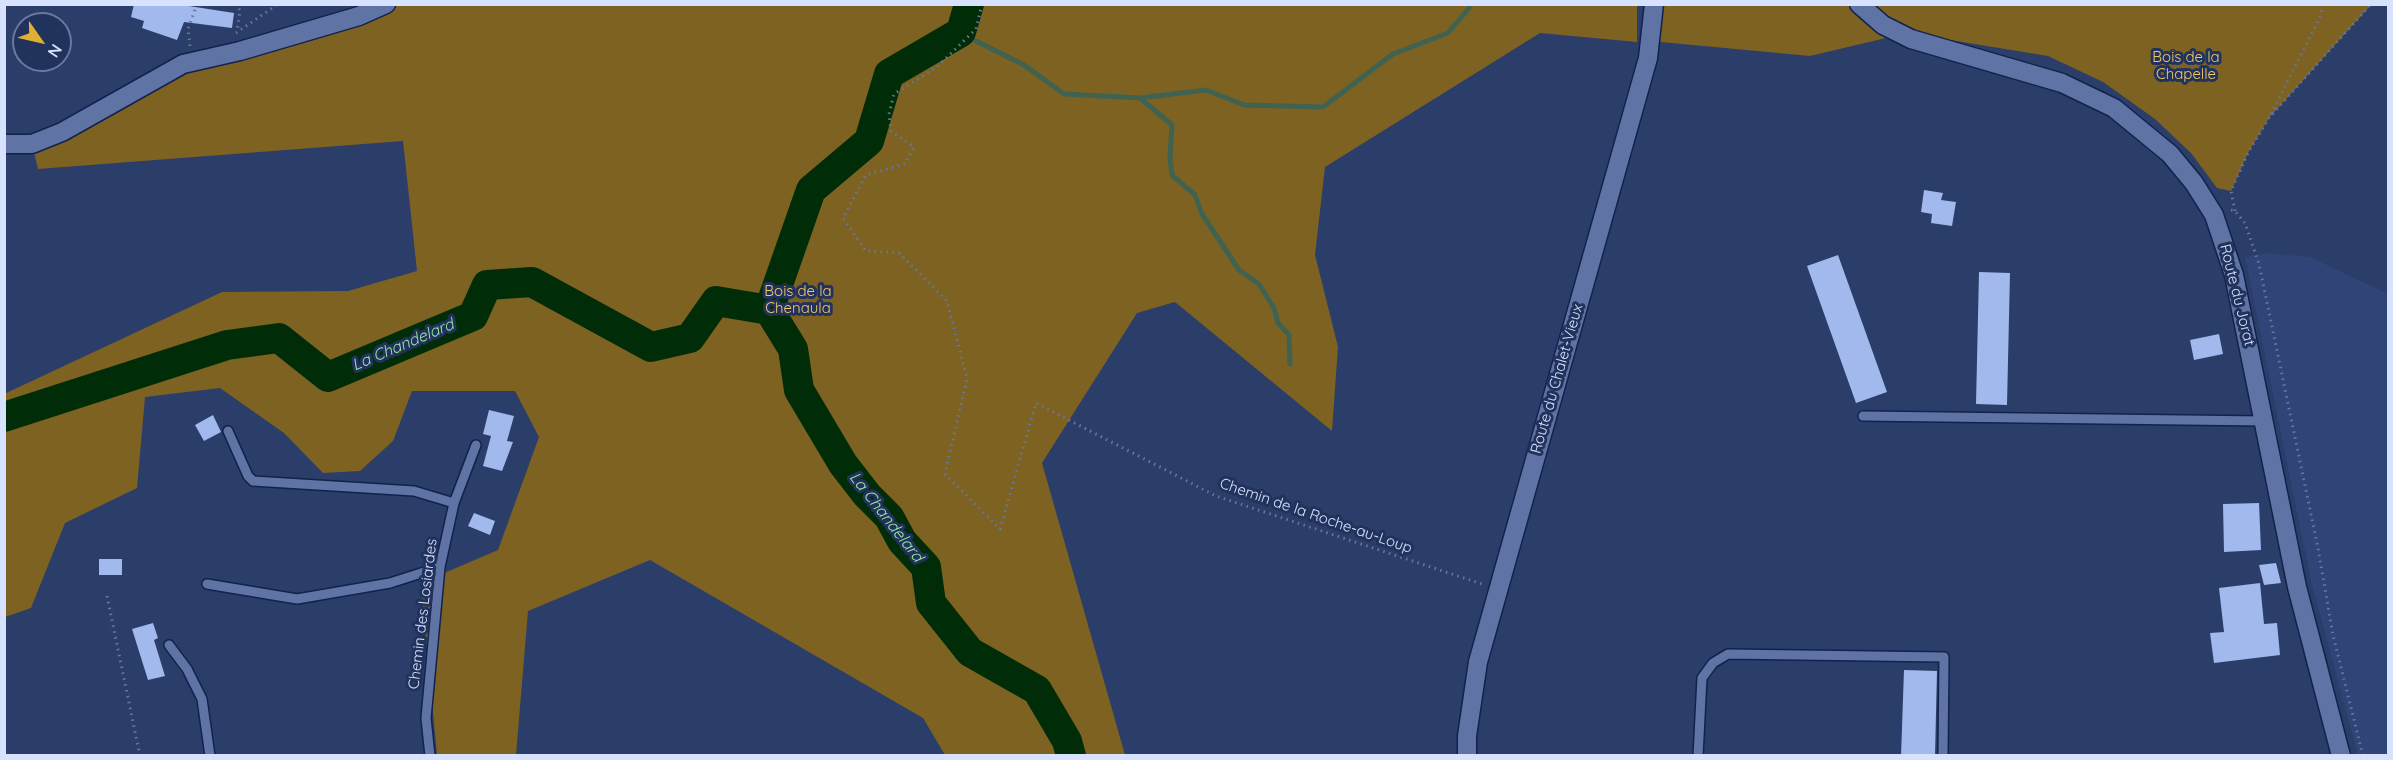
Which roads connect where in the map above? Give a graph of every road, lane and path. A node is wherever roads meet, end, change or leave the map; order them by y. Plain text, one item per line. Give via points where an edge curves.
1 (197, 4) edge
2 (234, 4) edge
3 (386, 4) edge
4 (982, 4) edge
5 (1654, 4) edge
6 (1859, 4) edge
7 (2322, 4) edge
8 (2371, 4) edge
9 (237, 32) dead end
10 (195, 55) dead end
11 (2269, 118) junction
12 (4, 144) edge
13 (2235, 211) junction
14 (2214, 215) junction
15 (1863, 416) dead end
16 (2264, 421) junction
17 (228, 431) dead end
18 (476, 445) dead end
19 (454, 504) junction
20 (441, 567) junction
21 (207, 584) dead end
22 (1497, 589) junction
23 (107, 596) dead end
24 (170, 645) dead end
25 (140, 756) edge
26 (210, 756) edge
27 (430, 756) edge
28 (1467, 756) edge
29 (1698, 756) edge
30 (1943, 756) edge
31 (2341, 756) edge
32 (2363, 756) edge

1 - 10 path via 188,29
2 - 9 path via 240,10
3 - 12 street via 359,16 183,64 62,132 32,144
4 - 22 path, Chemin de la Roche-au-Loup via 976,29 937,67 894,94 889,114 891,131 914,147 905,164 866,175 843,218 866,250 899,253 946,301 968,378 945,474 1000,529 1036,403 1216,496
5 - 22 street, Route du Chalet-Vieux via 1648,58
6 - 14 street, Route du Jorat via 1883,25 1911,39 2062,83 2114,108 2170,154
7 - 11 path
8 - 11 path
11 - 13 path via 2231,191
13 - 14 path
13 - 32 path via 2245,223 2259,264 2333,635
14 - 16 street, Route du Jorat via 2243,307
15 - 16 lane
16 - 31 street, Route du Jorat via 2296,587
17 - 19 lane via 253,480 414,491
18 - 19 lane, Chemin des Losiardes
19 - 20 lane, Chemin des Losiardes
20 - 21 lane via 390,583 297,599
20 - 27 lane, Chemin des Losiardes via 426,718
22 - 28 street, Route du Chalet-Vieux via 1478,662
23 - 25 path
24 - 26 lane via 202,699
29 - 30 lane via 1702,678 1713,663 1728,654 1944,657

